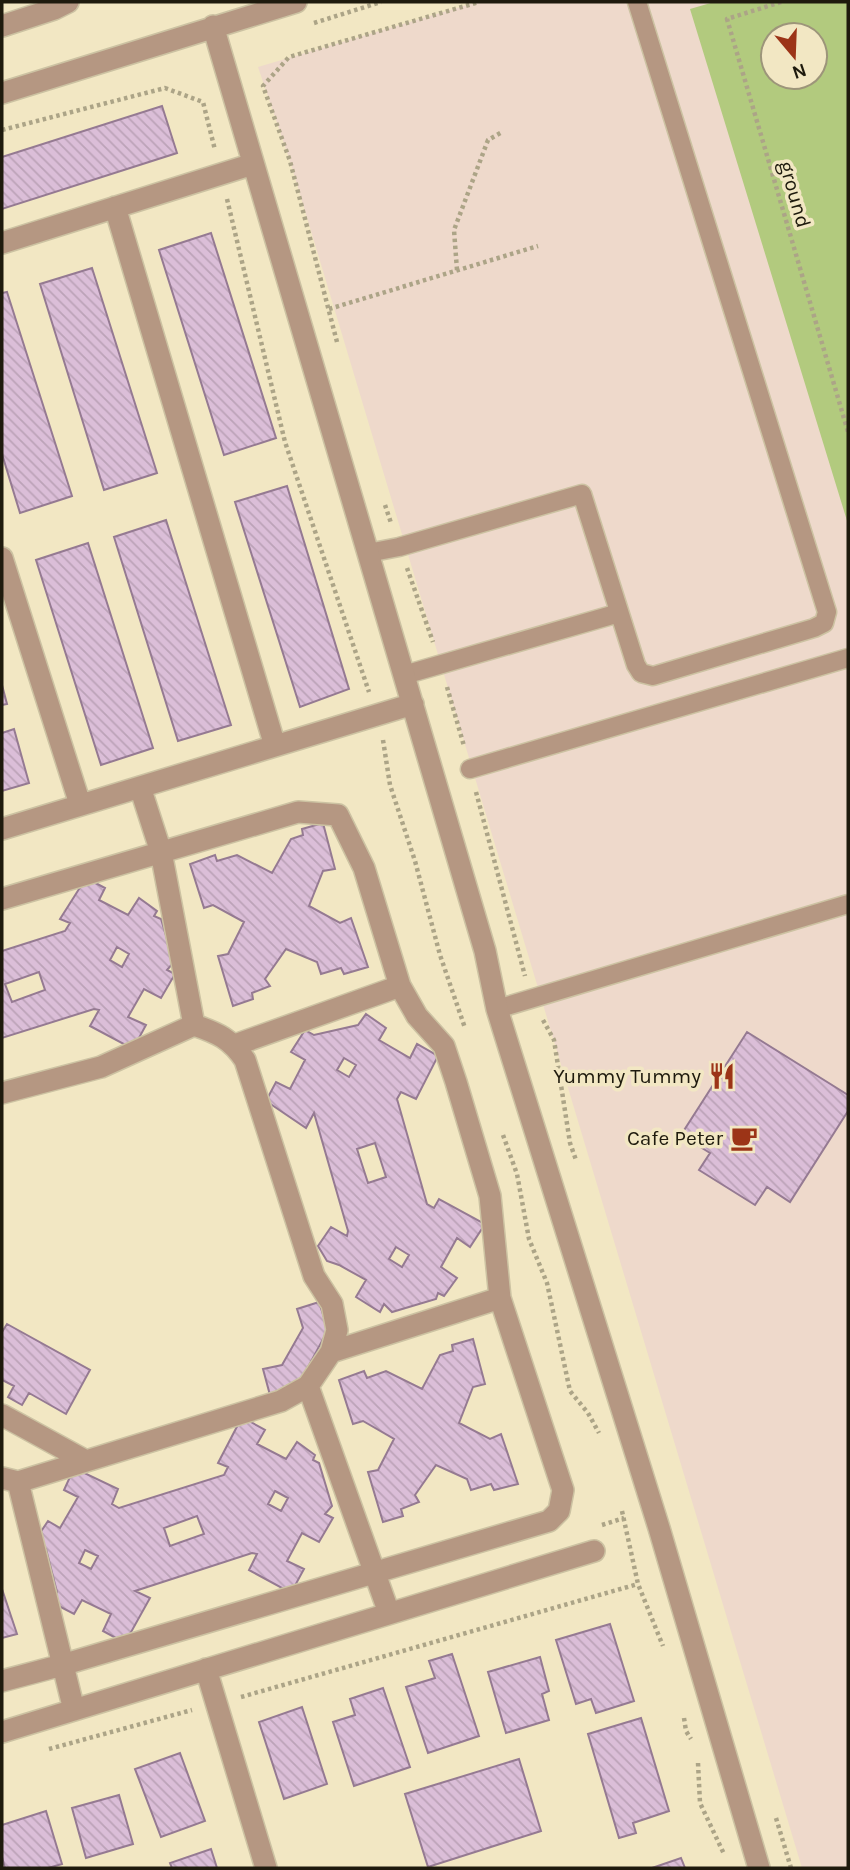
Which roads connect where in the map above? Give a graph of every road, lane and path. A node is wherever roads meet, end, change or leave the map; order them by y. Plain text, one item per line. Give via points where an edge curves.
1 (68, 2) edge
2 (296, 2) edge
3 (479, 2) edge
4 (637, 2) edge
5 (781, 2) edge
6 (2, 26) edge
7 (212, 26) junction
8 (2, 93) edge
9 (2, 130) edge
10 (502, 132) dead end
11 (290, 161) dead end
12 (253, 164) junction
13 (222, 174) junction
14 (115, 207) junction
15 (2, 243) edge
16 (538, 246) dead end
17 (457, 270) junction
18 (329, 310) dead end
19 (848, 432) edge
20 (368, 553) junction
21 (2, 558) edge
22 (8, 601) edge
23 (620, 613) junction
24 (848, 658) edge
25 (404, 675) junction
26 (413, 704) junction
27 (377, 715) junction
28 (275, 746) junction
29 (470, 769) dead end
30 (140, 788) junction
31 (80, 804) junction
32 (2, 829) edge
33 (161, 852) junction
34 (2, 899) edge
35 (848, 904) edge
36 (400, 986) junction
37 (497, 1009) junction
38 (194, 1025) junction
39 (469, 1040) dead end
40 (234, 1045) junction
41 (2, 1093) edge
42 (499, 1125) dead end
43 (500, 1298) junction
44 (331, 1352) junction
45 (307, 1386) junction
46 (2, 1415) edge
47 (599, 1434) dead end
48 (86, 1461) junction
49 (10, 1480) edge
50 (621, 1507) dead end
51 (594, 1550) dead end
52 (374, 1572) junction
53 (638, 1584) junction
54 (389, 1613) junction
55 (667, 1656) dead end
56 (62, 1665) junction
57 (206, 1669) junction
58 (2, 1681) edge
59 (216, 1704) junction
60 (74, 1710) junction
61 (684, 1711) dead end
62 (2, 1732) edge
63 (697, 1748) dead end
64 (42, 1751) dead end
65 (698, 1761) dead end
66 (726, 1856) dead end
67 (266, 1868) edge
68 (758, 1868) edge

1 - 6 street
2 - 7 street
3 - 11 path via 289,57 263,86
4 - 23 lane via 827,612 824,623 814,628 653,676 641,673 636,665
5 - 19 path, ground via 727,19
7 - 8 street
7 - 12 street
9 - 13 path via 165,88 203,102
10 - 17 path via 488,140 454,230
12 - 13 street
12 - 20 street
13 - 14 street
13 - 27 path via 285,442
14 - 15 street
14 - 28 street
16 - 17 path
17 - 18 path
20 - 23 lane via 582,494
20 - 25 street
21 - 22 street
22 - 31 street
23 - 25 lane
24 - 29 lane
25 - 26 street
26 - 27 street
26 - 37 street via 485,951
27 - 28 street
27 - 39 path via 390,785
28 - 30 street
30 - 31 street
30 - 33 street
31 - 32 street
33 - 34 street
33 - 36 street via 298,812 338,815 363,868
33 - 38 street
35 - 37 lane
36 - 40 street
36 - 43 street via 417,1016 444,1046 456,1082 490,1196
37 - 68 street via 660,1528
38 - 40 street via 214,1031
38 - 41 street via 101,1067
40 - 44 street via 245,1060 314,1276 332,1304 337,1331
42 - 47 path via 517,1174 529,1238 547,1283 570,1391
43 - 44 street
43 - 52 street via 563,1490 559,1511 549,1521
44 - 45 street
45 - 48 street via 281,1401
45 - 52 street
46 - 48 street
48 - 49 street
49 - 56 street
50 - 53 path
51 - 54 street
52 - 54 street
52 - 56 street
53 - 55 path
53 - 59 path
54 - 57 street
56 - 58 street
56 - 60 street
57 - 59 street
57 - 60 street
59 - 64 path
59 - 67 street
60 - 62 street
61 - 63 path via 686,1731
65 - 66 path via 700,1803

